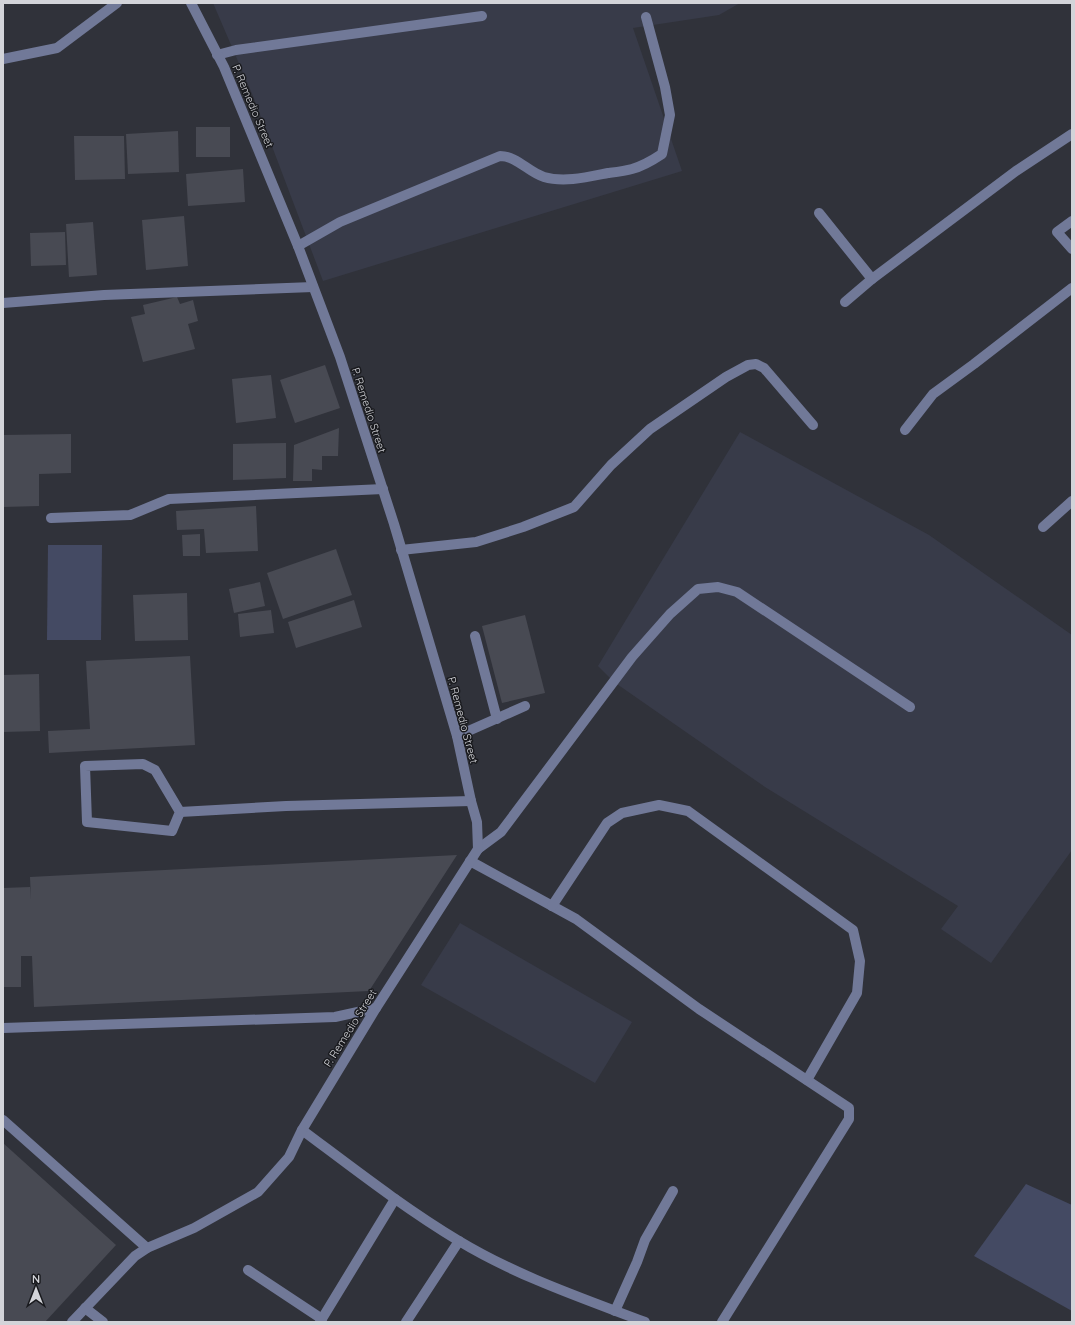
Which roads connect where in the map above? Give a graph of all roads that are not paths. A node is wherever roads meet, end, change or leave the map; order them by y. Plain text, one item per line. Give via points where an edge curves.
1 (117, 3) edge
2 (191, 3) edge
3 (482, 16) dead end
4 (646, 17) dead end
5 (217, 55) junction
6 (3, 59) edge
7 (1072, 134) edge
8 (819, 213) dead end
9 (1072, 221) edge
10 (298, 246) junction
11 (1072, 249) edge
12 (872, 279) junction
13 (313, 287) junction
14 (1072, 288) edge
15 (845, 302) dead end
16 (3, 303) edge
17 (813, 425) dead end
18 (905, 430) dead end
19 (383, 489) junction
20 (1072, 501) edge
21 (51, 518) dead end
22 (1044, 526) dead end
23 (401, 550) junction
24 (475, 636) dead end
25 (525, 706) dead end
26 (910, 707) dead end
27 (497, 719) junction
28 (457, 736) junction
29 (471, 801) junction
30 (180, 812) junction
31 (478, 848) junction
32 (470, 861) junction
33 (552, 906) junction
34 (376, 1008) junction
35 (3, 1028) edge
36 (807, 1080) junction
37 (3, 1120) edge
38 (302, 1130) junction
39 (673, 1190) dead end
40 (395, 1199) junction
41 (459, 1241) junction
42 (147, 1248) junction
43 (248, 1270) dead end
44 (86, 1308) junction
45 (615, 1311) junction
46 (321, 1321) edge
47 (72, 1322) edge
48 (103, 1322) edge
49 (406, 1322) edge
50 (645, 1322) edge
51 (722, 1322) edge

1 - 6 street via 57,48
2 - 5 street, P. Remedio Street
3 - 5 street via 236,50
4 - 10 street via 670,115 662,154 651,162 633,169 576,179 558,179 544,177 510,157 500,156 340,222
5 - 10 street, P. Remedio Street
7 - 12 street via 1016,171
8 - 12 street
9 - 11 street via 1057,232
10 - 13 street, P. Remedio Street
12 - 15 street
13 - 16 street via 104,295
13 - 19 street, P. Remedio Street via 340,357
14 - 18 street via 933,394
17 - 23 street via 764,368 756,364 748,365 650,429 611,465 574,507 476,542
19 - 21 street via 169,499 130,515
19 - 23 street, P. Remedio Street
20 - 22 street
23 - 28 street, P. Remedio Street
24 - 27 street
25 - 27 street
26 - 31 street via 737,592 718,587 698,589 670,614 632,658 501,832
27 - 28 street
28 - 29 street, P. Remedio Street
29 - 30 street
29 - 31 street, P. Remedio Street via 477,822
30 - 30 street via 154,770 144,764 85,766 87,822 172,831
31 - 32 street, P. Remedio Street
32 - 33 street
32 - 34 street, P. Remedio Street
33 - 36 street via 576,919 700,1009
33 - 36 street via 607,823 622,813 659,805 688,811 853,930 860,961 857,993
34 - 35 street via 334,1017
34 - 38 street, P. Remedio Street
36 - 51 street via 849,1108 849,1119
37 - 42 street
38 - 40 street
38 - 42 street, P. Remedio Street via 289,1157 258,1192 194,1228
39 - 45 street via 645,1240
40 - 41 street
40 - 46 street
41 - 45 street via 545,1285
41 - 49 street
42 - 44 street, P. Remedio Street via 135,1256
43 - 46 street
44 - 47 street, P. Remedio Street
44 - 48 street
45 - 50 street

